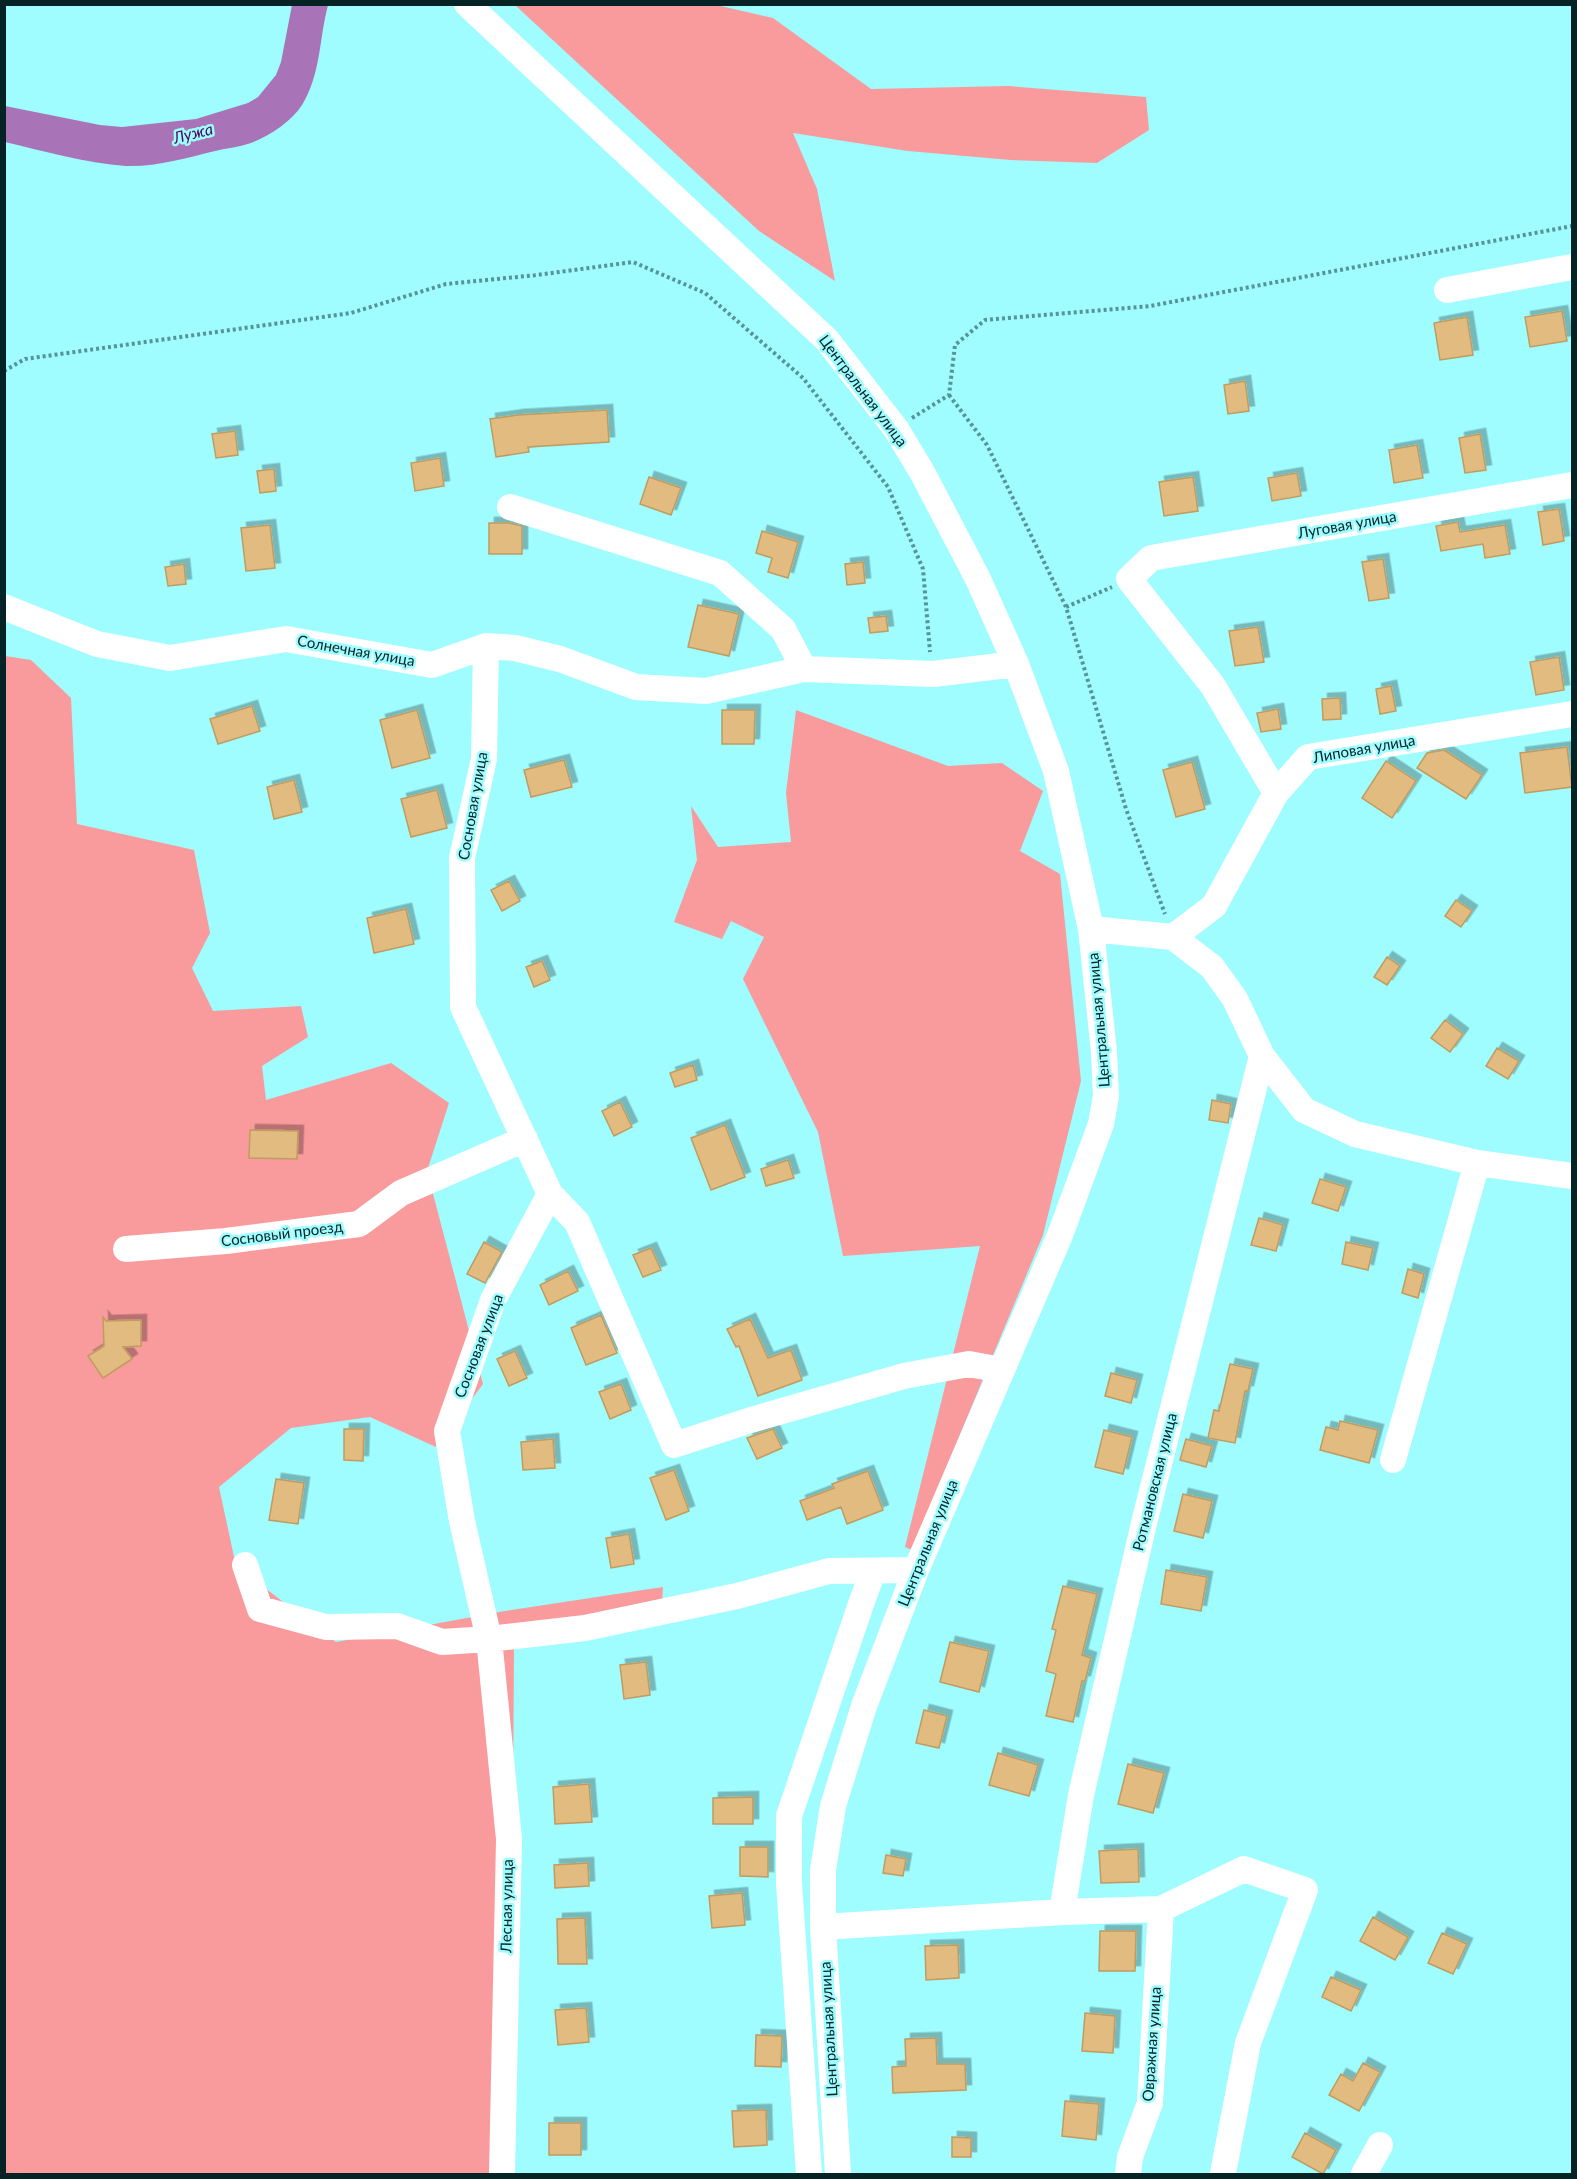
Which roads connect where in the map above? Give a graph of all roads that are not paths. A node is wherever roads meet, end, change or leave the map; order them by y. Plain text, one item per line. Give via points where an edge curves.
1 (467, 4) edge
2 (1572, 267) edge
3 (1447, 290) dead end
4 (1572, 486) edge
5 (510, 507) dead end
6 (4, 607) edge
7 (486, 646) junction
8 (1016, 664) junction
9 (804, 669) junction
10 (1572, 714) edge
11 (1276, 793) junction
12 (1090, 929) junction
13 (1173, 937) junction
14 (1262, 1056) junction
15 (525, 1139) junction
16 (1477, 1162) junction
17 (1572, 1176) edge
18 (550, 1194) junction
19 (126, 1249) dead end
20 (1001, 1370) junction
21 (1393, 1460) dead end
22 (245, 1565) dead end
23 (916, 1570) junction
24 (873, 1571) junction
25 (489, 1639) junction
26 (1161, 1910) junction
27 (1062, 1912) junction
28 (822, 1927) junction
29 (1380, 2145) dead end
30 (1223, 2173) dead end
31 (502, 2175) edge
32 (809, 2175) edge
33 (838, 2175) edge
34 (1128, 2175) edge
35 (1364, 2175) edge

1 - 8 street, Центральная улица via 826,340 896,429 922,472 978,579
2 - 3 street
4 - 11 street, Луговая улица via 1151,558 1129,579 1213,686
5 - 9 street via 720,573 783,629
6 - 7 street, Солнечная улица via 97,644 170,658 286,639 432,665
7 - 9 street, Солнечная улица via 515,648 560,659 636,687 706,691
7 - 15 street, Сосновая улица via 484,759 462,858 463,1007
8 - 9 street, Солнечная улица via 933,674
8 - 12 street, Центральная улица via 1056,771
10 - 11 street, Липовая улица via 1308,757
11 - 13 street, Липовая улица via 1214,906
12 - 13 street, Центральная улица
12 - 20 street, Центральная улица via 1104,1052 1106,1096 1101,1124 1060,1235
13 - 14 street via 1212,967 1235,999
14 - 16 street via 1304,1110 1354,1134
14 - 27 street, Ротмановская улица via 1081,1795
15 - 18 street, Сосновая улица
15 - 19 street, Сосновый проезд via 401,1193 359,1224
16 - 17 street
16 - 21 street
18 - 20 street via 577,1222 674,1445 904,1376 969,1364
18 - 25 street, Сосновая улица via 494,1300 447,1431 462,1521
20 - 23 street, Центральная улица
22 - 25 street via 260,1609 326,1627 397,1626 442,1642
23 - 24 street
23 - 28 street, Центральная улица via 864,1706 834,1806 823,1870
24 - 25 street via 829,1571 737,1596 585,1628
24 - 32 street via 789,1816 789,1883
25 - 31 street, Лесная улица via 509,1839
26 - 27 street
26 - 30 street via 1244,1869 1305,1890 1248,2043
26 - 34 street, Овражная улица via 1150,2103 1130,2157
27 - 28 street
28 - 33 street, Центральная улица
29 - 35 street

